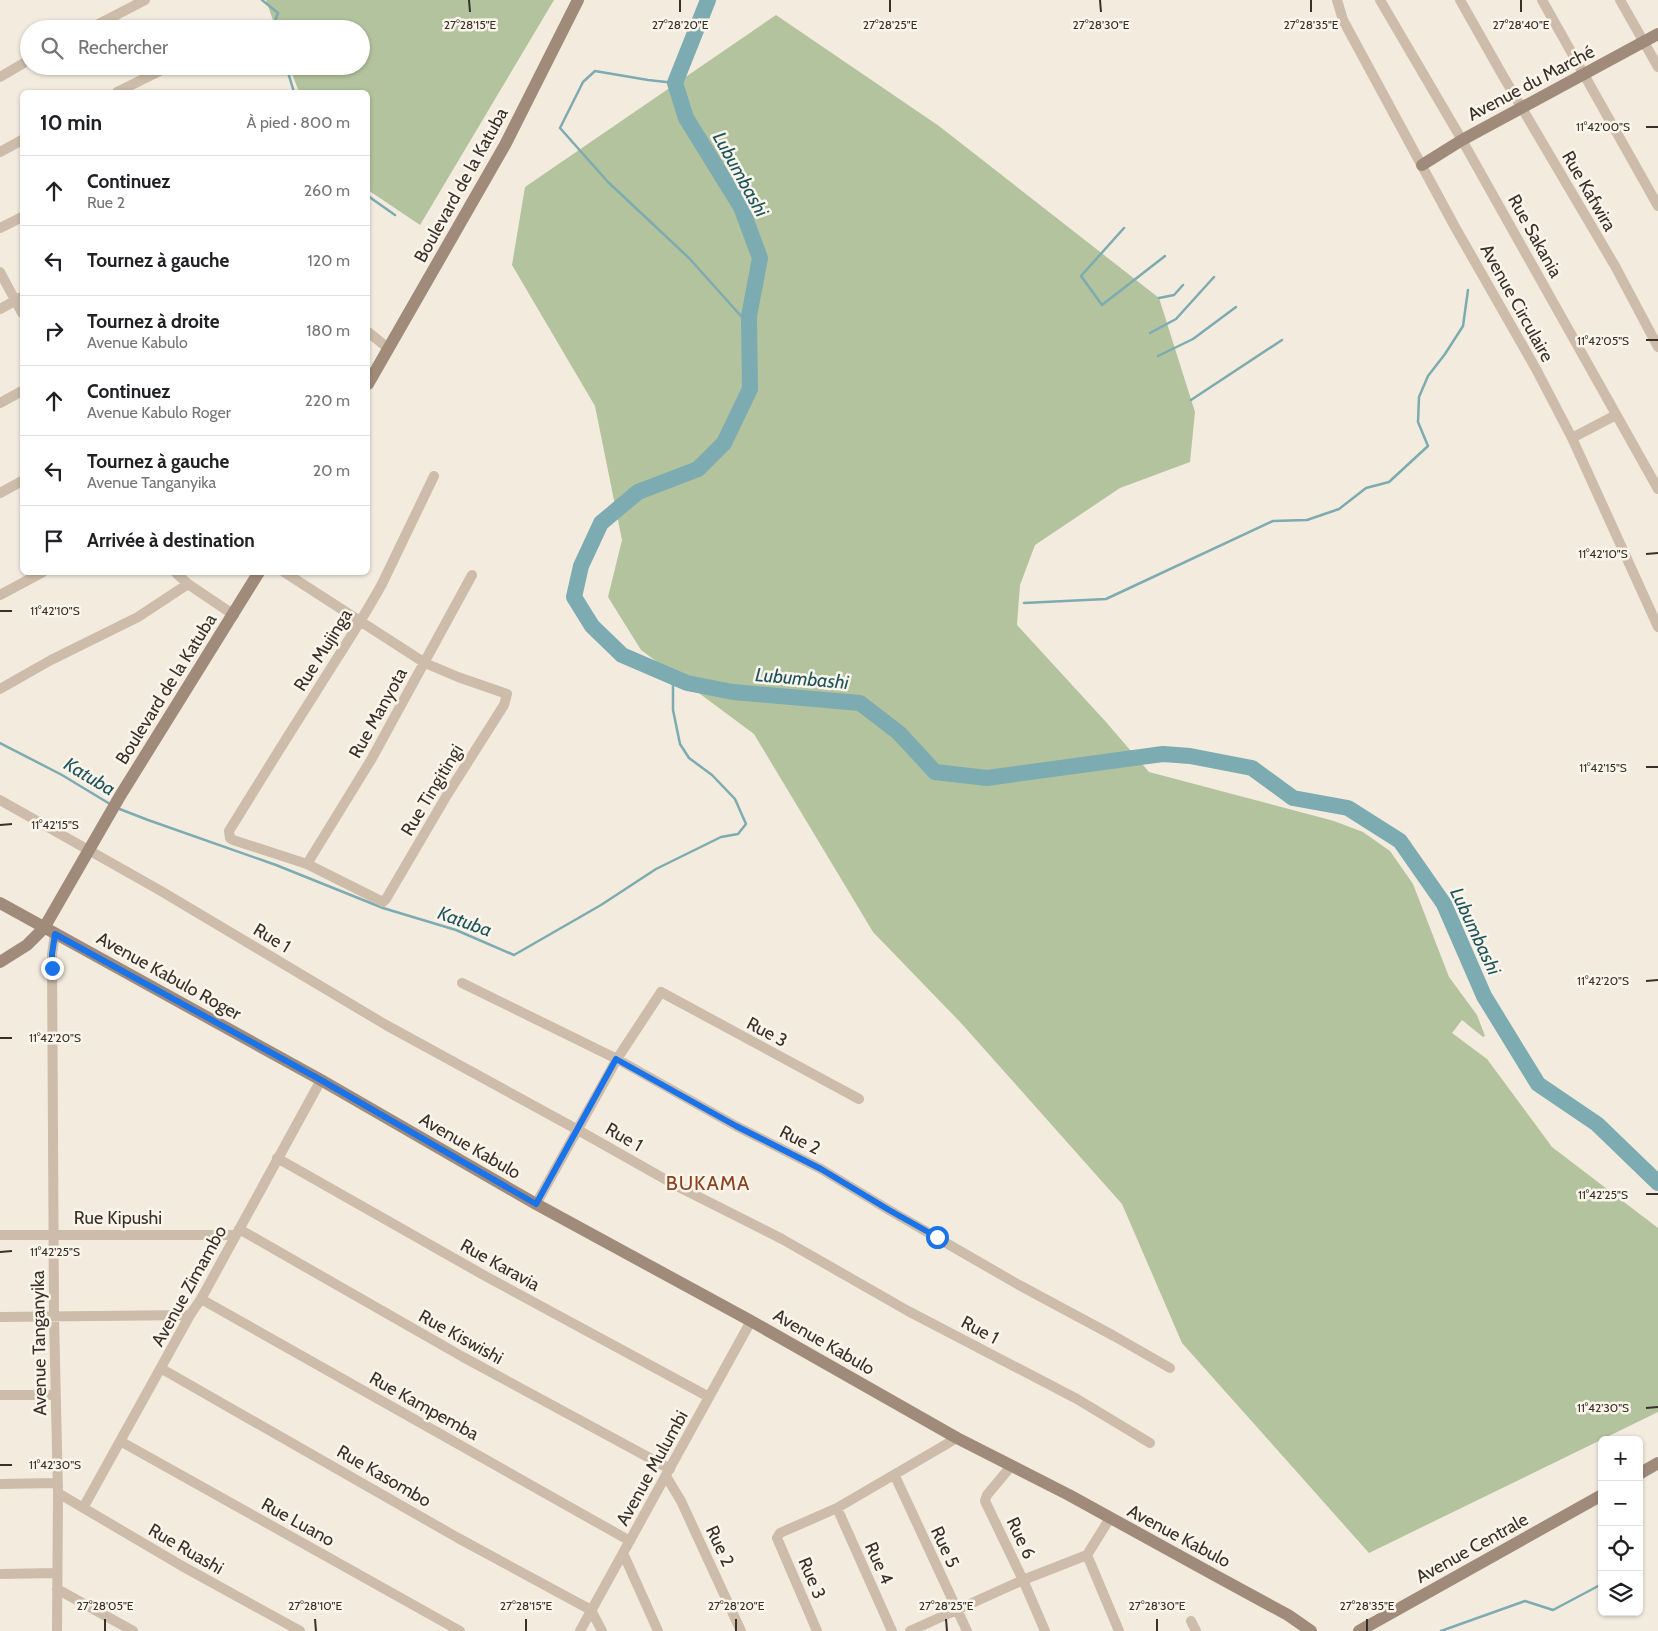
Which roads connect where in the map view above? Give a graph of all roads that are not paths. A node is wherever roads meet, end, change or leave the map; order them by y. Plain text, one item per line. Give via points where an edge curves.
1 (145, 0) edge
2 (578, 0) edge
3 (1337, 0) edge
4 (1380, 0) edge
5 (1460, 0) edge
6 (1542, 0) edge
7 (1620, 0) edge
8 (106, 20) edge
9 (1658, 34) edge
10 (1644, 42) junction
11 (20, 65) edge
12 (1658, 67) edge
13 (1584, 74) junction
14 (152, 75) edge
15 (0, 77) edge
16 (121, 90) edge
17 (1522, 108) junction
18 (1462, 140) junction
19 (20, 141) edge
20 (0, 152) edge
21 (1422, 165) junction
22 (1658, 206) edge
23 (20, 218) edge
24 (0, 228) edge
25 (0, 272) edge
26 (19, 299) edge
27 (0, 309) edge
28 (370, 334) edge
29 (1658, 347) edge
30 (388, 348) junction
31 (370, 380) edge
32 (20, 392) edge
33 (0, 403) edge
34 (1616, 414) junction
35 (1572, 438) junction
36 (434, 476) dead end
37 (20, 482) edge
38 (1658, 489) edge
39 (0, 493) edge
40 (37, 575) edge
41 (178, 575) edge
42 (257, 575) edge
43 (288, 575) edge
44 (472, 575) dead end
45 (188, 584) junction
46 (0, 595) edge
47 (234, 615) junction
48 (359, 622) junction
49 (1658, 627) edge
50 (425, 663) junction
51 (0, 689) edge
52 (0, 800) edge
53 (88, 850) junction
54 (307, 864) junction
55 (0, 904) edge
56 (49, 931) junction
57 (0, 962) edge
58 (462, 983) dead end
59 (616, 1059) junction
60 (321, 1080) junction
61 (859, 1099) dead end
62 (578, 1130) junction
63 (277, 1158) junction
64 (536, 1204) junction
65 (237, 1232) junction
66 (54, 1234) junction
67 (0, 1235) edge
68 (201, 1299) junction
69 (190, 1316) junction
70 (0, 1317) edge
71 (54, 1317) junction
72 (751, 1321) junction
73 (1170, 1368) dead end
74 (162, 1369) junction
75 (0, 1395) edge
76 (55, 1395) junction
77 (709, 1397) junction
78 (958, 1438) junction
79 (120, 1441) junction
80 (1150, 1443) dead end
81 (1658, 1463) edge
82 (1012, 1465) junction
83 (1643, 1472) edge
84 (668, 1473) junction
85 (895, 1476) junction
86 (0, 1484) edge
87 (57, 1488) junction
88 (1598, 1497) edge
89 (83, 1508) junction
90 (837, 1508) junction
91 (1110, 1518) junction
92 (630, 1541) junction
93 (623, 1553) junction
94 (1087, 1555) junction
95 (57, 1573) junction
96 (0, 1574) edge
97 (1023, 1580) junction
98 (57, 1590) junction
99 (591, 1610) junction
100 (957, 1610) junction
101 (1192, 1621) dead end
102 (57, 1631) edge
103 (134, 1631) edge
104 (300, 1631) edge
105 (460, 1631) edge
106 (580, 1631) edge
107 (602, 1631) edge
108 (658, 1631) edge
109 (741, 1631) edge
110 (817, 1631) edge
111 (892, 1631) edge
112 (910, 1631) edge
113 (967, 1631) edge
114 (1044, 1631) edge
115 (1119, 1631) edge
116 (1196, 1631) edge
117 (1311, 1631) edge
118 (1359, 1631) edge

1 - 8 street
2 - 30 street, Boulevard de la Katuba via 505,145
3 - 21 street, Avenue Circulaire via 1343,20
4 - 18 street, Rue Sakania
5 - 17 street, Rue Kafwira
6 - 13 street
7 - 10 street
9 - 10 street, Avenue du Marché
10 - 12 street
10 - 13 street, Avenue du Marché
11 - 15 street
13 - 17 street, Avenue du Marché
13 - 22 street
14 - 16 street
17 - 18 street, Avenue du Marché
17 - 29 street, Rue Kafwira via 1615,266
18 - 21 street, Avenue du Marché
18 - 34 street, Rue Sakania
19 - 20 street
21 - 35 street, Avenue Circulaire
23 - 24 street
25 - 26 street
26 - 27 street
28 - 30 street
30 - 31 street, Boulevard de la Katuba
32 - 33 street
34 - 35 street
34 - 38 street, Rue Sakania
35 - 49 street, Avenue Circulaire
36 - 48 street, Rue Mujinga via 382,584
37 - 39 street
40 - 46 street
41 - 45 street
42 - 47 street, Boulevard de la Katuba
43 - 48 street
44 - 50 street, Rue Manyota
45 - 47 street
45 - 51 street via 138,617
47 - 53 street, Boulevard de la Katuba
48 - 50 street
48 - 54 street, Rue Mujinga via 229,835 233,840
50 - 54 street, Rue Manyota via 372,760
50 - 54 street, Rue Tingitingi via 507,694 504,705 386,900 383,902
52 - 53 street, Rue 1
53 - 56 street, Boulevard de la Katuba
53 - 62 street, Rue 1 via 386,1025
55 - 56 street, Avenue Kabulo Roger
56 - 57 street, Boulevard de la Katuba
56 - 60 street, Avenue Kabulo Roger
56 - 66 street, Avenue Tanganyika via 52,954
58 - 59 street, Rue 2
59 - 61 street, Rue 3 via 661,992
59 - 62 street
59 - 73 street, Rue 2 via 821,1169 1019,1285
60 - 63 street, Avenue Zimambo
60 - 64 street, Avenue Kabulo
62 - 64 street
62 - 80 street, Rue 1 via 1077,1400
63 - 65 street, Avenue Zimambo
63 - 77 street, Rue Karavia
64 - 72 street, Avenue Kabulo
65 - 66 street, Rue Kipushi
65 - 68 street, Avenue Zimambo
65 - 84 street, Rue Kiswishi
66 - 67 street, Rue Kipushi
66 - 71 street, Avenue Tanganyika
68 - 69 street, Avenue Zimambo
68 - 92 street, Rue Kampemba
69 - 71 street
69 - 74 street, Avenue Zimambo
70 - 71 street
71 - 76 street, Avenue Tanganyika
72 - 77 street, Avenue Mulumbi
72 - 78 street, Avenue Kabulo
74 - 79 street, Avenue Zimambo
74 - 99 street, Rue Kasombo
75 - 76 street
76 - 87 street, Avenue Tanganyika
77 - 84 street, Avenue Mulumbi
78 - 82 street, Avenue Kabulo
78 - 85 street
79 - 89 street, Avenue Zimambo
79 - 105 street, Rue Luano
81 - 83 street
82 - 91 street, Avenue Kabulo
82 - 97 street, Rue 6 via 987,1495 985,1502
84 - 92 street, Avenue Mulumbi
84 - 109 street, Rue 2
85 - 90 street
85 - 100 street, Rue 5
86 - 87 street
87 - 89 street, Rue Ruashi
87 - 95 street, Avenue Tanganyika
88 - 118 street, Avenue Centrale
89 - 104 street, Rue Ruashi
90 - 110 street, Rue 3 via 780,1533 777,1538
90 - 111 street, Rue 4
91 - 94 street
91 - 117 street, Avenue Kabulo via 1288,1615
92 - 93 street, Avenue Mulumbi
93 - 99 street, Avenue Mulumbi
93 - 108 street
94 - 97 street
94 - 115 street
95 - 96 street
95 - 98 street, Avenue Tanganyika
97 - 100 street
97 - 114 street, Rue 6
98 - 102 street, Avenue Tanganyika
98 - 103 street
99 - 106 street, Avenue Mulumbi
99 - 107 street
100 - 112 street
100 - 113 street, Rue 5
101 - 116 street

